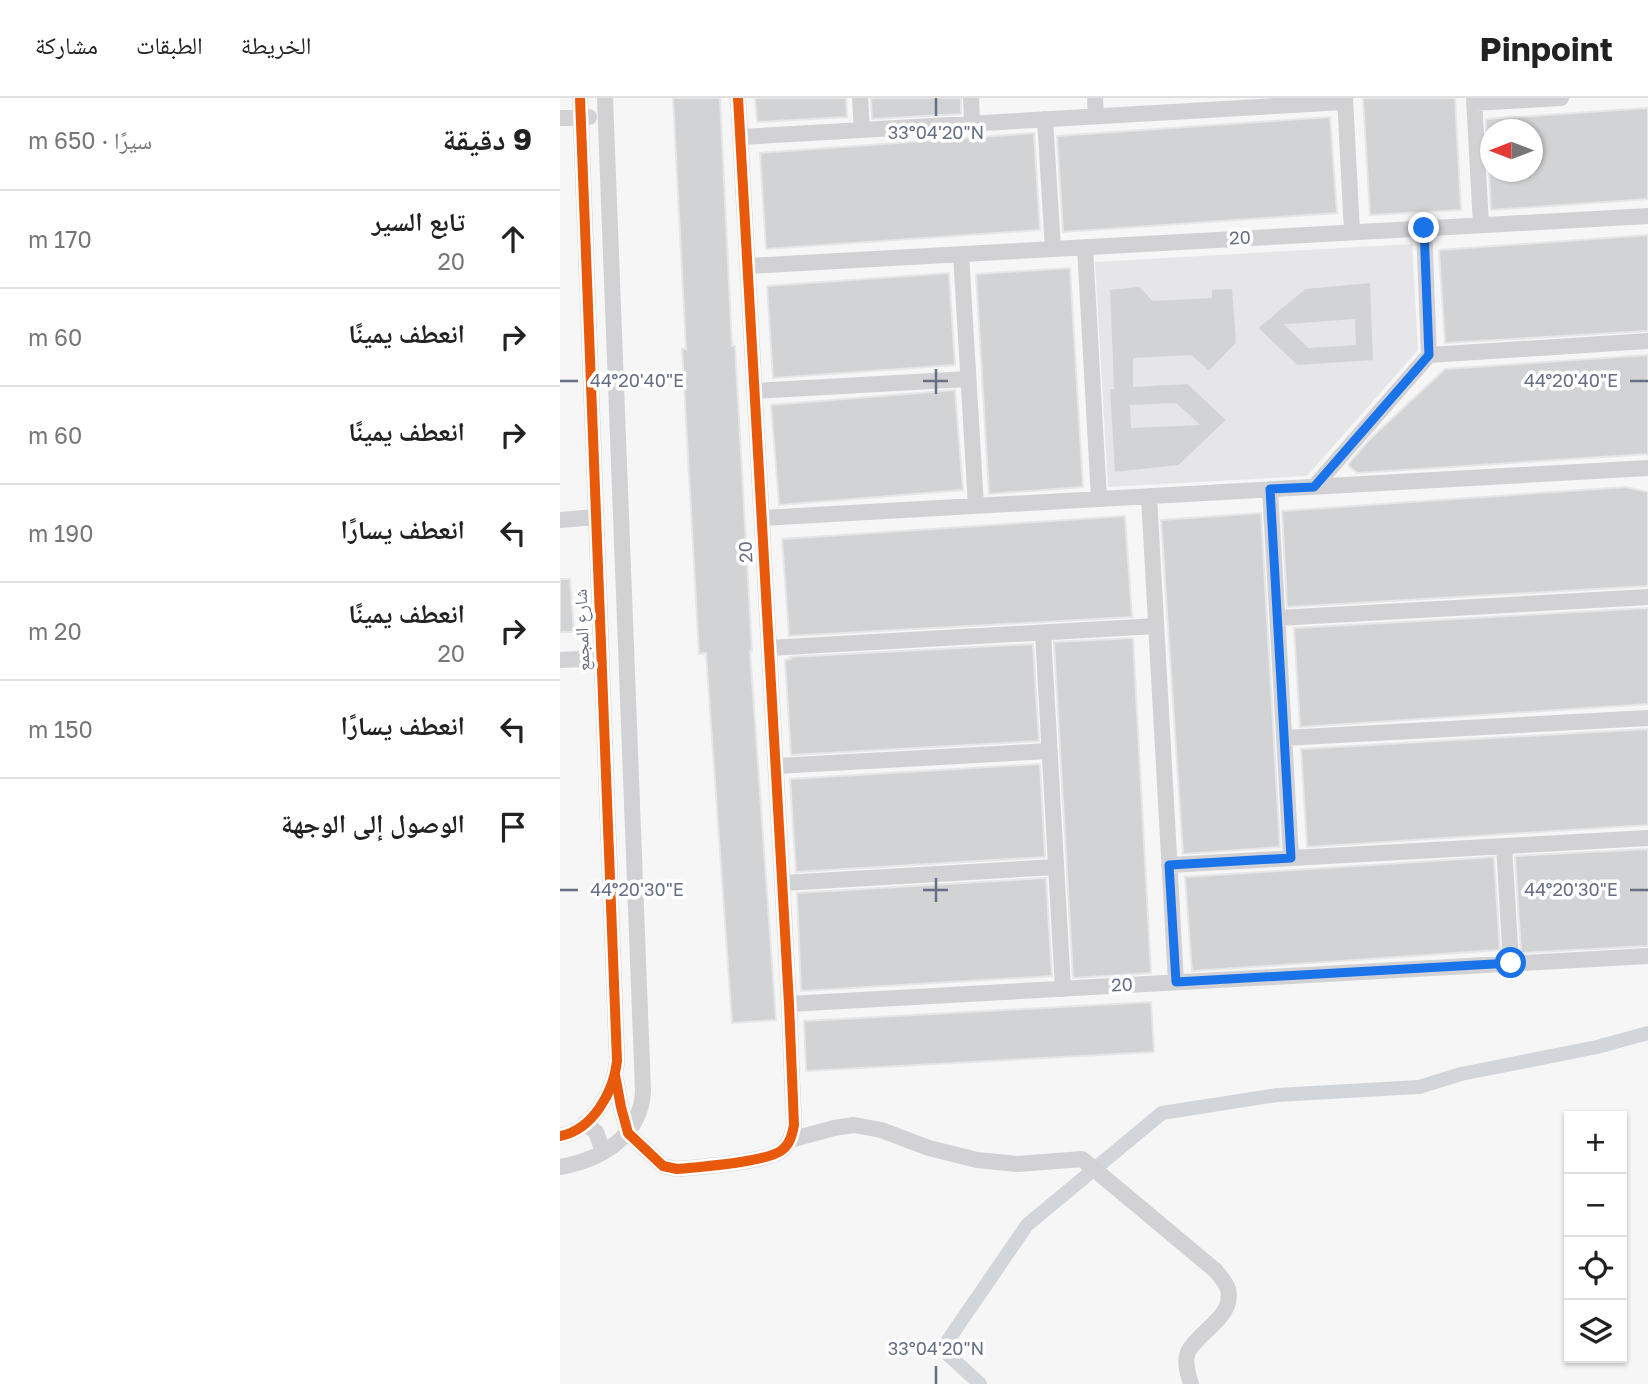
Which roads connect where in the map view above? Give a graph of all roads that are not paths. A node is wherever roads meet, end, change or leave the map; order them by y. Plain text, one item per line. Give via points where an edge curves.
1 (580, 98) edge
2 (605, 98) edge
3 (738, 98) edge
4 (860, 98) edge
5 (971, 98) edge
6 (1095, 98) edge
7 (1561, 98) edge
8 (1345, 100) edge
9 (1474, 100) edge
10 (1216, 104) edge
11 (1096, 116) junction
12 (580, 117) junction
13 (606, 117) junction
14 (560, 118) edge
15 (1045, 119) junction
16 (972, 123) junction
17 (862, 130) junction
18 (741, 136) junction
19 (1648, 216) edge
20 (1480, 225) junction
21 (1424, 228) junction
22 (1352, 232) junction
23 (1085, 247) junction
24 (1053, 249) junction
25 (961, 254) junction
26 (748, 266) junction
27 (1648, 341) edge
28 (1429, 355) junction
29 (968, 379) junction
30 (755, 391) junction
31 (1648, 468) edge
32 (1314, 487) junction
33 (1270, 489) junction
34 (1149, 496) junction
35 (1099, 499) junction
36 (976, 506) junction
37 (596, 517) junction
38 (762, 518) junction
39 (560, 520) edge
40 (1648, 597) edge
41 (1278, 618) junction
42 (625, 626) junction
43 (1156, 626) junction
44 (599, 628) junction
45 (1043, 633) junction
46 (769, 648) junction
47 (601, 658) junction
48 (560, 660) edge
49 (1648, 718) edge
50 (1284, 738) junction
51 (1050, 751) junction
52 (776, 766) junction
53 (1648, 838) edge
54 (1504, 846) junction
55 (1291, 858) junction
56 (1169, 865) junction
57 (1056, 867) junction
58 (783, 883) junction
59 (1648, 956) edge
60 (1511, 963) junction
61 (1176, 982) junction
62 (1063, 989) junction
63 (789, 1004) junction
64 (615, 1074) junction
65 (585, 1123) junction
66 (628, 1133) junction
67 (560, 1136) edge
68 (790, 1140) junction
69 (603, 1152) junction
70 (560, 1167) edge
71 (1191, 1384) edge

1 - 12 street, شارع المجمع
2 - 13 street
3 - 18 street, 20
4 - 17 street
5 - 16 street
6 - 11 street
7 - 9 street
8 - 10 street
8 - 22 street
9 - 20 street
10 - 11 street
11 - 15 street
12 - 13 street
12 - 14 street
12 - 37 street, شارع المجمع
13 - 42 street
15 - 16 street
15 - 24 street
16 - 17 street
17 - 18 street
18 - 26 street, 20
19 - 20 street, 20
20 - 21 street, 20
21 - 22 street, 20
21 - 28 street
22 - 23 street, 20
23 - 24 street, 20
23 - 35 street
24 - 25 street, 20
25 - 26 street, 20
25 - 29 street
26 - 30 street, 20
27 - 28 street
28 - 32 street
29 - 30 street
29 - 36 street
30 - 38 street, 20
31 - 32 street, 20
32 - 33 street, 20
33 - 34 street, 20
33 - 41 street
34 - 35 street, 20
34 - 43 street
35 - 36 street, 20
36 - 38 street, 20
37 - 39 street
37 - 44 street, شارع المجمع
38 - 46 street, 20
40 - 41 street
41 - 50 street
42 - 44 street
42 - 66 street via 643,1091 640,1113
43 - 45 street
43 - 56 street
44 - 47 street, شارع المجمع
45 - 46 street
45 - 51 street
46 - 52 street, 20
47 - 48 street
47 - 64 street, شارع المجمع
49 - 50 street
50 - 55 street
51 - 52 street
51 - 57 street
52 - 58 street, 20
53 - 54 street
54 - 55 street
54 - 60 street
55 - 56 street
56 - 61 street
57 - 58 street
57 - 62 street
58 - 63 street, 20
59 - 60 street, 20
60 - 61 street, 20
61 - 62 street, 20
62 - 63 street, 20
63 - 68 street via 794,1125
64 - 65 street, شارع المجمع via 607,1096
64 - 66 street
65 - 67 street, شارع المجمع
65 - 69 street via 596,1132
66 - 68 street via 663,1166 677,1170 765,1158 781,1152
66 - 69 street
68 - 71 street via 854,1125 977,1160 1018,1164 1082,1159 1216,1271 1228,1288 1223,1312 1188,1352 1186,1370
69 - 70 street

